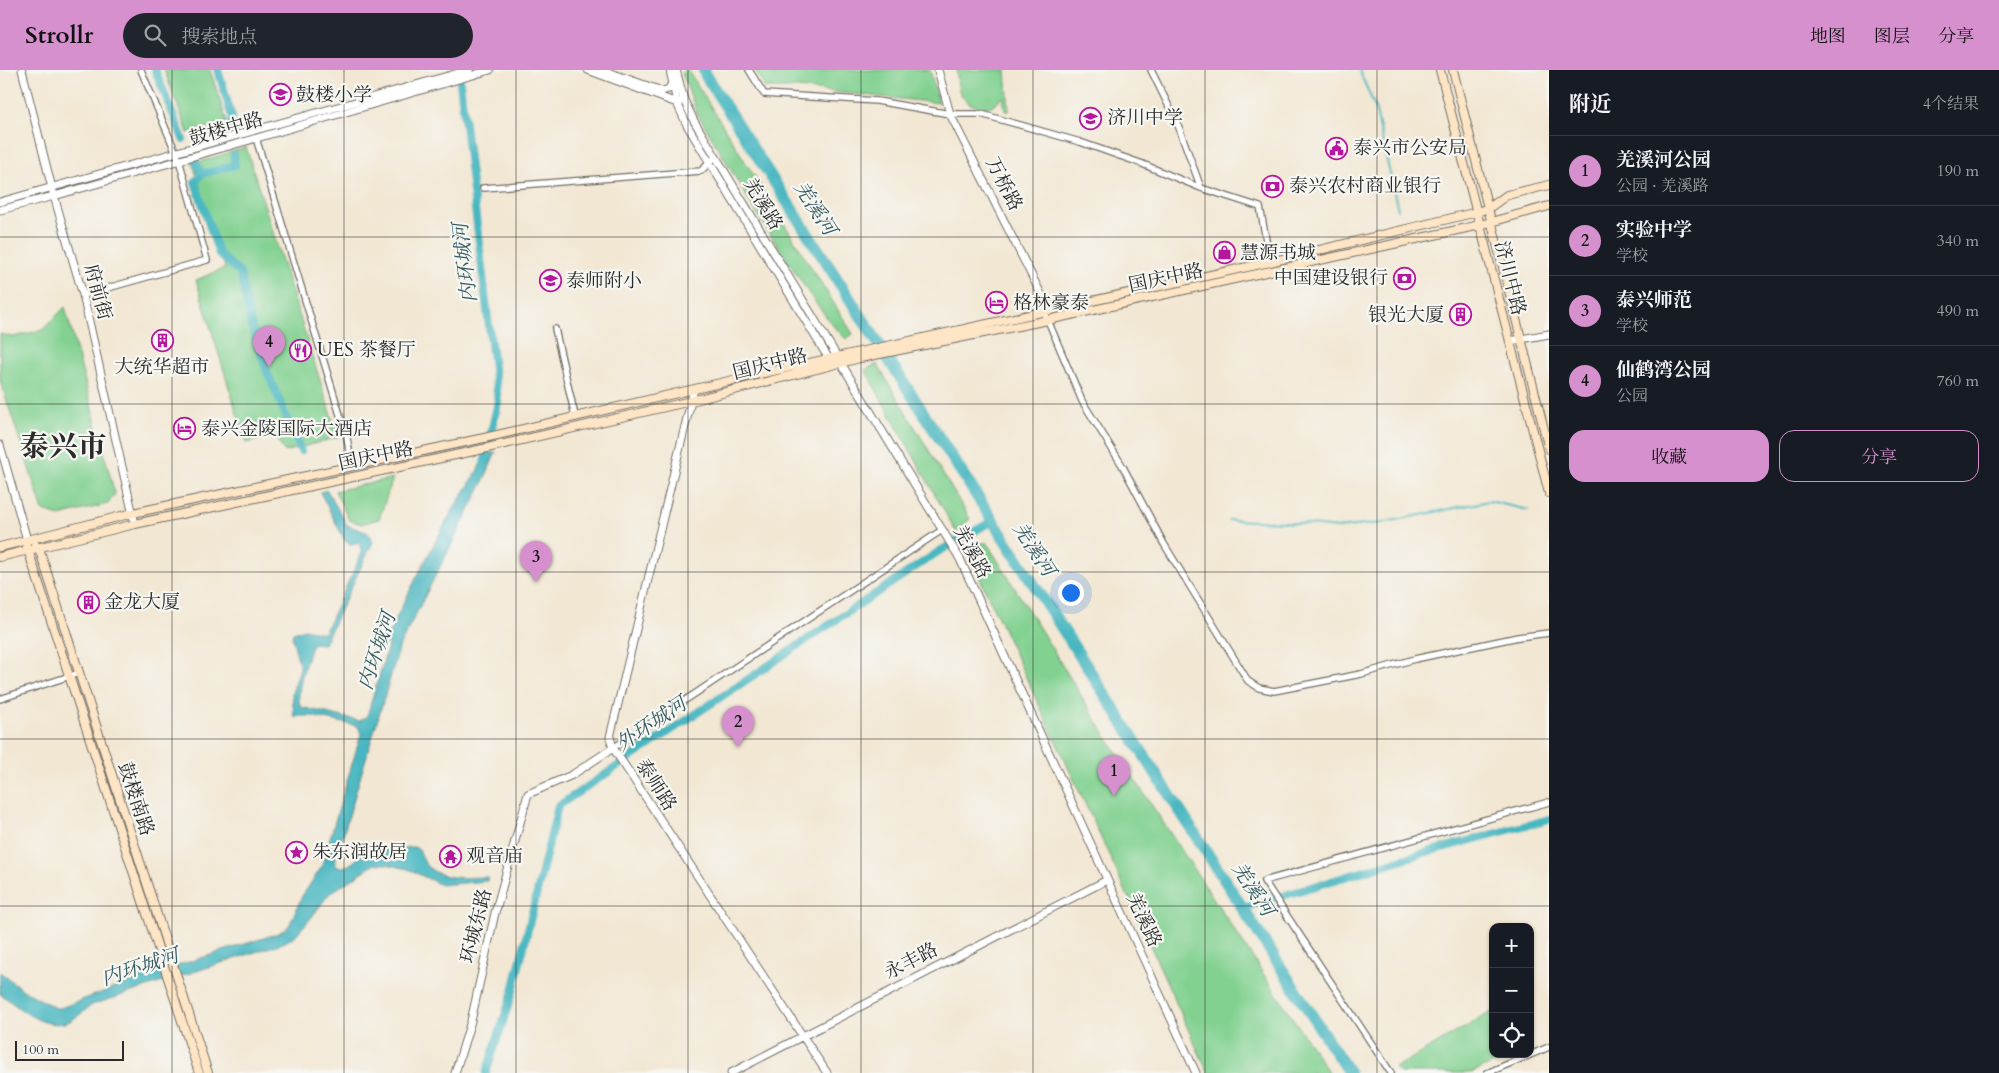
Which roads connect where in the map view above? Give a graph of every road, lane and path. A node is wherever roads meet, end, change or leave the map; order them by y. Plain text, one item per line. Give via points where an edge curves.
1 (22, 70) edge
2 (141, 70) edge
3 (490, 70) edge
4 (588, 70) edge
5 (602, 70) edge
6 (670, 70) edge
7 (676, 70) edge
8 (749, 70) edge
9 (938, 70) edge
10 (1151, 70) edge
11 (1440, 70) edge
12 (1453, 70) edge
13 (462, 74) edge
14 (672, 83) junction
15 (680, 101) junction
16 (950, 114) junction
17 (256, 138) junction
18 (178, 156) junction
19 (713, 160) junction
20 (1549, 186) edge
21 (482, 188) dead end
22 (1201, 188) junction
23 (53, 192) junction
24 (0, 202) edge
25 (1549, 206) edge
26 (1489, 208) junction
27 (0, 210) edge
28 (1477, 212) junction
29 (1492, 222) junction
30 (1480, 225) junction
31 (1270, 262) junction
32 (83, 295) junction
33 (1044, 311) junction
34 (1048, 320) junction
35 (555, 329) dead end
36 (1549, 334) edge
37 (1520, 338) junction
38 (1510, 341) junction
39 (920, 342) junction
40 (835, 361) junction
41 (694, 389) junction
42 (691, 401) junction
43 (575, 416) junction
44 (0, 445) edge
45 (1549, 449) edge
46 (352, 467) junction
47 (1549, 493) edge
48 (133, 513) junction
49 (135, 524) junction
50 (942, 530) junction
51 (27, 540) junction
52 (0, 546) edge
53 (39, 548) junction
54 (27, 550) junction
55 (0, 557) edge
56 (1549, 632) edge
57 (78, 673) junction
58 (68, 675) junction
59 (0, 699) edge
60 (613, 748) junction
61 (1549, 802) edge
62 (1108, 880) junction
63 (174, 985) junction
64 (803, 1035) junction
65 (1549, 1047) edge
66 (199, 1073) edge
67 (208, 1073) edge
68 (455, 1073) edge
69 (731, 1073) edge
70 (827, 1073) edge
71 (1196, 1073) edge
72 (1391, 1073) edge
73 (1487, 1073) edge

1 - 23 street, 府前街
2 - 18 street
3 - 13 street, 鼓楼中路
4 - 15 street
5 - 14 street via 662,91
6 - 14 street, 羌溪路
7 - 15 street, 羌溪路
8 - 16 street via 764,94 877,101
9 - 16 street, 万桥路
10 - 22 street via 1178,125
11 - 28 main road, 济川中路
12 - 26 main road, 济川中路
13 - 17 street, 鼓楼中路
13 - 18 street
14 - 15 street, 羌溪路
15 - 19 street, 羌溪路
16 - 22 street via 981,114 1033,128
16 - 33 street, 万桥路 via 1042,296
17 - 18 street, 鼓楼中路
17 - 46 street via 347,438
18 - 23 street, 鼓楼中路
18 - 32 street via 207,260
19 - 21 street via 702,171
19 - 40 street, 羌溪路
20 - 26 main road, 国庆中路 via 1506,195
22 - 31 street via 1260,207
23 - 24 street
23 - 27 street, 鼓楼中路
23 - 32 street, 府前街
25 - 29 main road, 国庆中路
26 - 28 main road, 国庆中路
26 - 29 main road, 济川中路
28 - 30 main road, 济川中路
28 - 31 main road, 国庆中路
29 - 30 main road, 国庆中路
29 - 37 main road, 济川中路
30 - 34 main road, 国庆中路
30 - 38 main road, 济川中路
31 - 33 main road, 国庆中路
32 - 48 street, 府前街
33 - 34 street
33 - 39 main road, 国庆中路
34 - 39 main road, 国庆中路
34 - 56 street via 1082,401 1248,681 1259,688 1274,691
35 - 43 street
36 - 37 street
37 - 38 street
37 - 45 main road, 济川中路
38 - 47 main road, 济川中路
39 - 40 main road, 国庆中路
40 - 41 main road, 国庆中路
40 - 42 main road, 国庆中路
40 - 50 street, 羌溪路
41 - 42 street, 泰师路
41 - 43 main road, 国庆中路
42 - 49 main road, 国庆中路
42 - 60 street, 泰师路 via 610,737
43 - 46 main road, 国庆中路
44 - 51 street, 鼓楼南路
46 - 48 main road, 国庆中路
48 - 49 street, 府前街
48 - 51 main road, 国庆中路
49 - 53 main road, 国庆中路
50 - 60 street
50 - 62 street, 羌溪路 via 960,558
51 - 52 main road, 国庆中路
51 - 53 main road
51 - 54 main road, 鼓楼南路
53 - 54 main road, 国庆中路
53 - 57 main road, 鼓楼南路
54 - 55 main road, 国庆中路
54 - 58 main road, 鼓楼南路
57 - 58 street
57 - 63 main road, 鼓楼南路 via 171,960
58 - 59 street
58 - 63 main road, 鼓楼南路 via 162,963
60 - 64 street, 泰师路
60 - 68 street, 环城东路 via 572,775 528,794
61 - 72 street via 1264,881
62 - 64 street, 永丰路
62 - 71 street, 羌溪路
63 - 66 main road, 鼓楼南路
63 - 67 main road, 鼓楼南路
64 - 69 street, 永丰路
64 - 70 street, 泰师路
65 - 73 street

